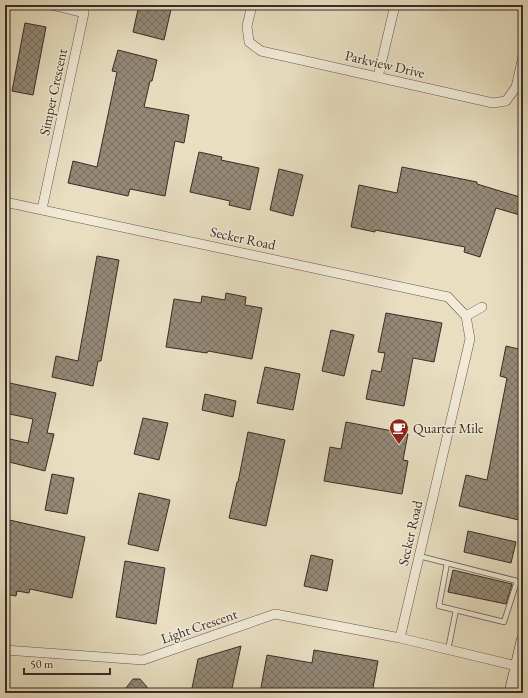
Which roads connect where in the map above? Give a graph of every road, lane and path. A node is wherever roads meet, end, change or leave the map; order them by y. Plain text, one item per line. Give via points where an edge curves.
1 (52, 5) edge
2 (252, 5) edge
3 (395, 5) edge
4 (523, 57) edge
5 (378, 77) junction
6 (5, 202) edge
7 (42, 209) junction
8 (482, 307) dead end
9 (466, 316) junction
10 (419, 556) junction
11 (447, 563) junction
12 (456, 610) junction
13 (400, 638) junction
14 (523, 641) edge
15 (5, 650) edge
16 (448, 650) junction
17 (517, 666) junction
18 (511, 693) edge

1 - 7 street, Simper Crescent via 84,13
2 - 5 street, Parkview Drive via 247,26 249,42 260,51
3 - 5 street
4 - 5 street, Parkview Drive via 516,87 506,101 493,103
6 - 7 street, Secker Road
7 - 9 street, Secker Road via 448,297
8 - 9 street
9 - 10 street, Secker Road via 470,339
10 - 11 lane
10 - 13 street, Secker Road
11 - 12 lane via 438,606
11 - 12 lane via 516,581 504,622
12 - 16 lane
13 - 15 street, Light Crescent via 275,614 143,660
13 - 16 street
14 - 17 main road
16 - 17 street
17 - 18 main road

